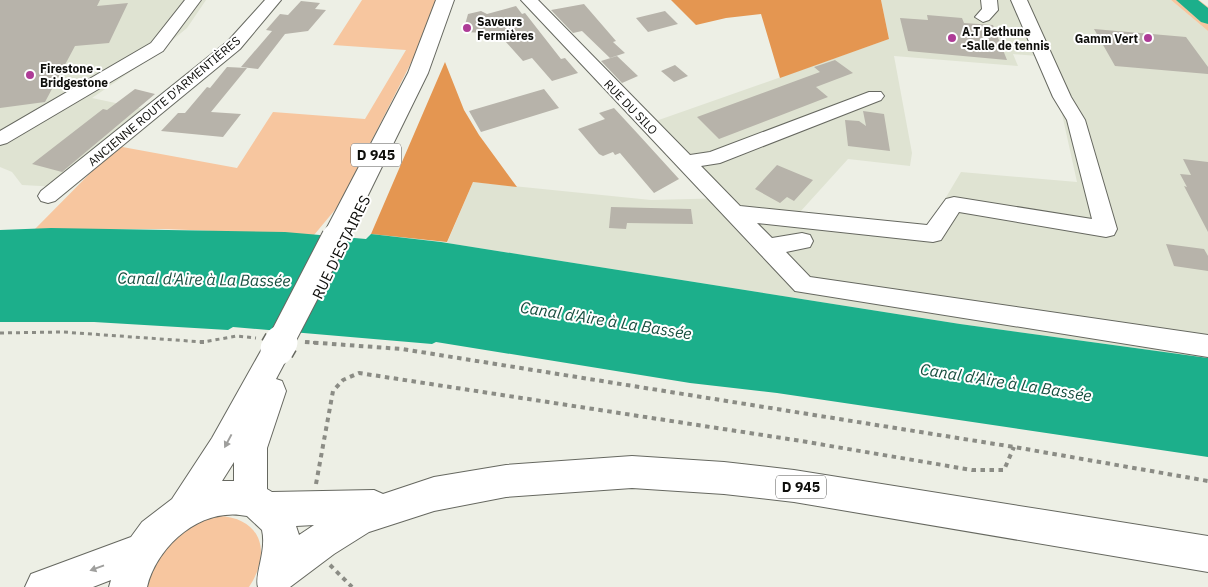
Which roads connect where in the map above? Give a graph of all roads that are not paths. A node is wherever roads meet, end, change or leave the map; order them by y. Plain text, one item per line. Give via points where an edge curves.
1 (193, 0) edge
2 (273, 0) edge
3 (445, 0) edge
4 (454, 0) edge
5 (529, 0) edge
6 (989, 0) edge
7 (1018, 0) edge
8 (983, 17) dead end
9 (875, 96) dead end
10 (0, 139) edge
11 (685, 162) junction
12 (48, 196) dead end
13 (734, 213) junction
14 (341, 237) junction
15 (802, 241) dead end
16 (766, 248) junction
17 (284, 345) junction
18 (1208, 346) edge
19 (259, 504) junction
20 (393, 506) junction
21 (184, 510) junction
22 (142, 550) junction
23 (1208, 554) edge
24 (274, 579) edge
25 (44, 587) edge
26 (128, 587) edge

1 - 10 street via 157,47
2 - 12 street, ANCIENNE ROUTE D'ARMENTIÈRES via 234,45
3 - 14 main road, D 945 via 418,73
4 - 14 main road, RUE D'ESTAIRES / D 945 via 428,75
5 - 11 street, RUE DU SILO
6 - 8 street via 990,10
7 - 13 street via 1062,97 1076,120 1106,229 954,204 933,234
9 - 11 street via 713,158
11 - 13 street, RUE DU SILO
13 - 16 street, RUE DU SILO
14 - 17 main road, RUE D'ESTAIRES / D 945
15 - 16 street
16 - 18 street, RUE DU SILO via 803,285
17 - 19 main road, RUE D'ESTAIRES / D 945 via 251,448
17 -> 21 main road, D 945 via 224,449
19 - 20 main road, D 945
19 - 21 main road via 235,496 219,497
19 - 24 main road via 277,521 282,536 282,553
20 - 23 main road, D 945 via 434,494 506,482 632,472 794,486
20 - 24 main road, D 945 via 360,518 321,541
21 - 22 main road via 161,528
22 -> 25 main road
22 - 26 main road

